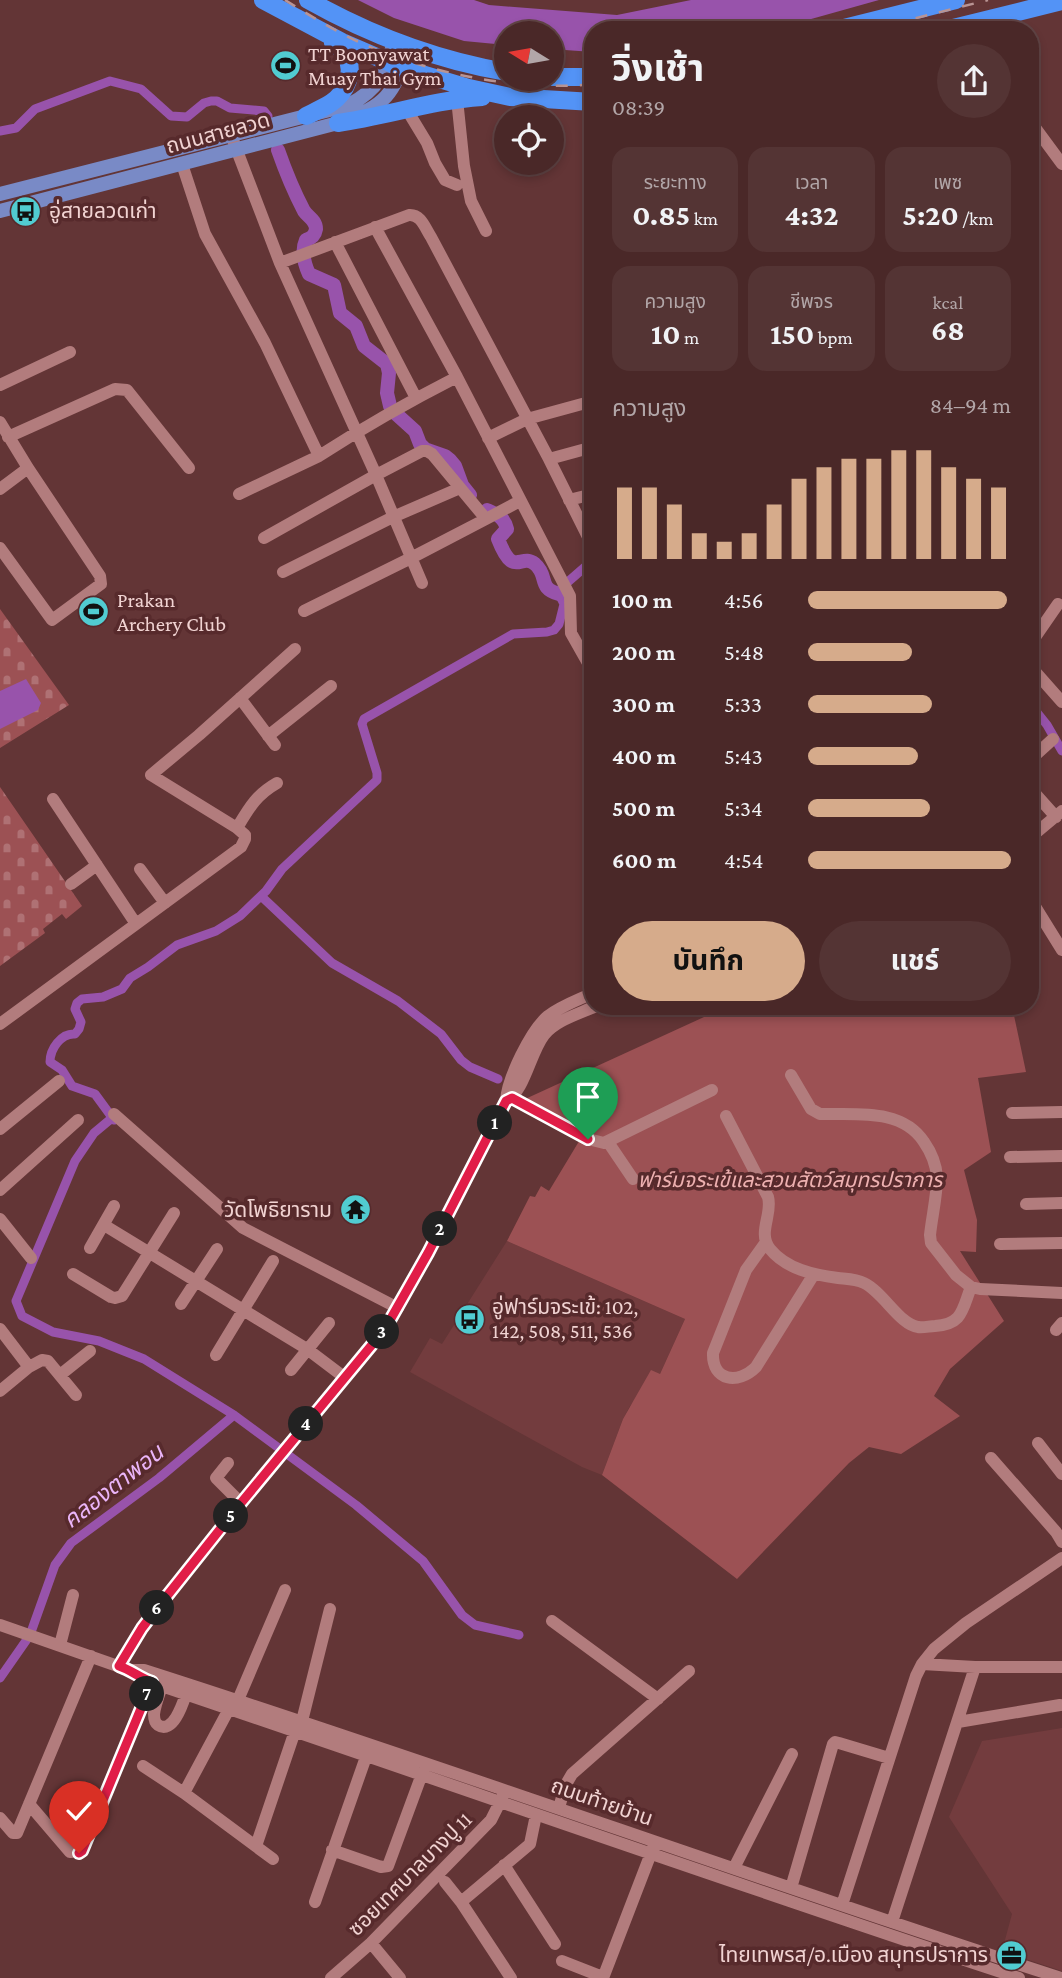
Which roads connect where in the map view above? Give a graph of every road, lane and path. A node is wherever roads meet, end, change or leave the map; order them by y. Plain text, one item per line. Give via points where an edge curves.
1 (264, 0) edge
2 (308, 0) edge
3 (1062, 1) edge
4 (949, 2) edge
5 (872, 21) edge
6 (954, 21) edge
7 (986, 21) edge
8 (315, 29) junction
9 (402, 44) junction
10 (395, 66) junction
11 (494, 69) edge
12 (564, 77) edge
13 (584, 77) edge
14 (510, 97) junction
15 (457, 99) junction
16 (584, 101) edge
17 (407, 110) junction
18 (306, 116) junction
19 (338, 124) junction
20 (1039, 133) edge
21 (234, 143) junction
22 (1062, 163) edge
23 (182, 164) junction
24 (457, 185) dead end
25 (0, 194) edge
26 (0, 211) edge
27 (375, 227) junction
28 (486, 231) dead end
29 (335, 242) junction
30 (280, 263) junction
31 (70, 352) dead end
32 (457, 377) junction
33 (0, 385) edge
34 (416, 398) junction
35 (584, 403) edge
36 (527, 419) junction
37 (0, 422) edge
38 (356, 432) junction
39 (8, 437) junction
40 (488, 438) junction
41 (584, 449) edge
42 (319, 456) junction
43 (549, 459) junction
44 (28, 468) junction
45 (189, 468) dead end
46 (376, 475) junction
47 (460, 488) junction
48 (0, 489) edge
49 (239, 494) dead end
50 (584, 496) edge
51 (569, 500) junction
52 (520, 501) junction
53 (393, 517) junction
54 (486, 519) junction
55 (584, 529) edge
56 (264, 538) dead end
57 (0, 548) edge
58 (411, 558) junction
59 (283, 572) dead end
60 (422, 583) dead end
61 (1058, 604) dead end
62 (304, 611) dead end
63 (1039, 631) edge
64 (295, 649) dead end
65 (584, 649) edge
66 (1039, 676) edge
67 (331, 686) dead end
68 (240, 698) junction
69 (1062, 702) edge
70 (1054, 739) dead end
71 (1039, 752) edge
72 (277, 783) dead end
73 (1039, 796) edge
74 (53, 799) dead end
75 (1059, 814) edge
76 (237, 828) junction
77 (1039, 831) edge
78 (97, 865) junction
79 (140, 869) dead end
80 (71, 884) dead end
81 (165, 903) junction
82 (1039, 913) edge
83 (136, 924) junction
84 (1062, 950) edge
85 (584, 997) edge
86 (584, 1012) edge
87 (0, 1024) edge
88 (791, 1075) dead end
89 (60, 1081) dead end
90 (712, 1090) dead end
91 (509, 1099) junction
92 (1062, 1112) edge
93 (1012, 1113) dead end
94 (114, 1114) dead end
95 (726, 1116) dead end
96 (78, 1120) dead end
97 (0, 1129) edge
98 (608, 1142) junction
99 (1062, 1156) edge
100 (1010, 1157) dead end
101 (633, 1179) dead end
102 (0, 1190) edge
103 (1062, 1203) edge
104 (1026, 1204) dead end
105 (114, 1206) dead end
106 (174, 1213) dead end
107 (0, 1219) edge
108 (104, 1225) junction
109 (766, 1242) junction
110 (1062, 1243) edge
111 (1000, 1244) dead end
112 (90, 1248) dead end
113 (217, 1249) dead end
114 (149, 1252) junction
115 (31, 1258) dead end
116 (273, 1261) dead end
117 (73, 1273) dead end
118 (814, 1274) junction
119 (196, 1282) junction
120 (971, 1287) junction
121 (1062, 1293) edge
122 (181, 1304) dead end
123 (398, 1308) junction
124 (242, 1311) junction
125 (329, 1323) dead end
126 (0, 1329) edge
127 (307, 1349) junction
128 (90, 1351) dead end
129 (216, 1354) dead end
130 (29, 1367) junction
131 (291, 1370) dead end
132 (60, 1376) junction
133 (344, 1377) junction
134 (0, 1391) edge
135 (76, 1395) dead end
136 (1038, 1443) dead end
137 (990, 1458) dead end
138 (228, 1463) dead end
139 (1062, 1474) edge
140 (241, 1503) junction
141 (1058, 1526) edge
142 (1062, 1542) edge
143 (1062, 1558) edge
144 (285, 1590) dead end
145 (74, 1595) dead end
146 (330, 1609) dead end
147 (552, 1621) dead end
148 (0, 1625) edge
149 (60, 1645) junction
150 (91, 1656) junction
151 (922, 1664) junction
152 (975, 1667) junction
153 (1062, 1667) edge
154 (124, 1668) junction
155 (689, 1671) dead end
156 (157, 1684) junction
157 (186, 1694) junction
158 (658, 1699) junction
159 (233, 1704) junction
160 (1060, 1705) dead end
161 (958, 1722) junction
162 (299, 1726) junction
163 (367, 1754) junction
164 (792, 1754) dead end
165 (889, 1758) junction
166 (143, 1766) dead end
167 (422, 1774) junction
168 (505, 1789) junction
169 (184, 1793) junction
170 (500, 1802) junction
171 (29, 1804) junction
172 (559, 1808) junction
173 (536, 1815) junction
174 (0, 1818) edge
175 (655, 1841) junction
176 (256, 1846) junction
177 (332, 1850) junction
178 (651, 1855) junction
179 (273, 1859) dead end
180 (504, 1865) junction
181 (734, 1868) junction
182 (445, 1882) dead end
183 (791, 1888) junction
184 (315, 1902) dead end
185 (461, 1902) junction
186 (842, 1905) junction
187 (892, 1922) junction
188 (371, 1943) junction
189 (555, 1944) dead end
190 (562, 1961) dead end
191 (331, 1978) edge
192 (400, 1978) edge
193 (511, 1978) edge
194 (603, 1978) edge
195 (1015, 1978) edge
196 (1061, 1978) edge

1 - 8 highway
2 - 9 highway
3 - 7 highway
4 - 5 highway
4 - 6 highway
8 - 10 highway
8 - 18 highway via 345,54 350,73 341,95
9 - 10 main road, ถนนสายลวด
9 - 11 highway
10 - 14 highway
10 - 18 main road, ถนนสายลวด via 366,95
10 - 19 main road, ถนนสายลวด via 393,87 383,102
12 - 13 highway
14 - 15 highway
14 - 16 highway
15 - 17 highway
15 - 28 street via 471,201
17 - 19 highway
17 - 24 street via 445,180
18 - 21 main road, ถนนสายลวด
19 - 21 main road, ถนนสายลวด
20 - 22 street
21 - 23 main road, ถนนสายลวด
21 - 25 main road, ถนนสายลวด
21 - 30 street
23 - 26 main road, ถนนสายลวด
23 - 42 street via 205,234 265,343
27 - 29 street
27 - 32 street
27 - 36 street via 409,215 419,218
29 - 30 street
29 - 34 street
30 - 38 street
31 - 33 street
32 - 34 street
32 - 40 street
34 - 38 street
35 - 36 street
36 - 40 street
36 - 43 street
37 - 39 street
38 - 42 street
38 - 46 street
39 - 44 street
39 - 45 street via 121,388
40 - 52 street
41 - 43 street
42 - 49 street
43 - 51 street
44 - 48 street
44 - 57 street via 101,584 52,620
46 - 47 street via 427,451
46 - 53 street
46 - 56 street
47 - 53 street
47 - 54 street
50 - 51 street
51 - 55 street
52 - 54 street
52 - 65 street via 570,596 571,633
53 - 58 street
53 - 59 street
54 - 58 street
58 - 60 street
58 - 62 street
61 - 63 street
64 - 68 street
66 - 69 street
67 - 68 street via 272,741
68 - 76 street via 151,775
70 - 71 street
72 - 76 street via 257,797
73 - 75 street
74 - 78 street
75 - 77 street
76 - 81 street via 245,835 241,847
78 - 80 street
78 - 83 street
79 - 81 street
81 - 83 street
82 - 84 street
83 - 87 street
85 - 91 street via 538,1026 515,1071
86 - 91 street via 544,1036
88 - 120 street via 815,1112 887,1116 920,1135 937,1177 932,1244
89 - 97 street
90 - 98 street
91 - 98 street via 588,1139
91 - 123 street
92 - 93 street
94 - 123 street via 243,1228
95 - 109 street via 768,1197
96 - 102 street
98 - 101 street
99 - 100 street
103 - 104 street
105 - 108 street
106 - 114 street
107 - 115 street
108 - 112 street
108 - 114 street
109 - 118 street via 779,1258
109 - 118 street via 746,1270 713,1353 712,1363 723,1376 741,1377 756,1367
110 - 111 street
113 - 119 street
114 - 117 street via 122,1296 115,1298
114 - 119 street
116 - 124 street
118 - 120 street via 864,1283 905,1321 918,1327 953,1323
119 - 122 street
119 - 124 street
120 - 121 street
123 - 133 street
124 - 127 street
124 - 129 street
125 - 127 street
126 - 130 street
127 - 131 street
127 - 133 street
128 - 132 street
130 - 132 street via 46,1360
130 - 134 street
132 - 135 street
133 - 140 street
136 - 139 street
137 - 141 street
138 - 140 street via 216,1478
140 - 154 street via 142,1628
141 - 142 street
143 - 151 street via 966,1623
144 - 159 street
145 - 149 street
146 - 162 street
147 - 158 street
148 - 149 street, ถนนท้ายบ้าน
149 - 150 street, ถนนท้ายบ้าน
150 - 154 street, ถนนท้ายบ้าน
150 - 171 street
151 - 152 street
151 - 165 street
152 - 153 street
152 - 161 street
154 - 156 street, ถนนท้ายบ้าน
154 - 159 street, ถนนท้ายบ้าน via 144,1670
155 - 158 street
156 - 157 street, ถนนท้ายบ้าน
156 - 157 street via 154,1716 159,1725 171,1724
156 - 171 street via 82,1851 70,1852
157 - 159 street, ถนนท้ายบ้าน
158 - 172 street via 572,1774
159 - 162 street, ถนนท้ายบ้าน
159 - 169 street
160 - 161 street
161 - 187 street
162 - 163 street, ถนนท้ายบ้าน
162 - 168 street, ถนนท้ายบ้าน
162 - 176 street
163 - 167 street, ถนนท้ายบ้าน
163 - 177 street
164 - 181 street
165 - 183 street via 833,1744
165 - 186 street
166 - 169 street
167 - 170 street, ถนนท้ายบ้าน
167 - 177 street via 388,1866
168 - 170 street, ซอยเทศบาลบางปู 11
168 - 172 street, ถนนท้ายบ้าน
169 - 176 street
170 - 173 street, ถนนท้ายบ้าน
170 - 188 street, ซอยเทศบาลบางปู 11 via 491,1820
171 - 174 street via 16,1833
172 - 175 street, ถนนท้ายบ้าน
173 - 178 street, ถนนท้ายบ้าน
173 - 180 street via 530,1844
175 - 178 street
175 - 181 street, ถนนท้ายบ้าน
176 - 179 street
177 - 184 street
178 - 194 street
178 - 195 street, ถนนท้ายบ้าน
180 - 185 street
180 - 189 street
181 - 183 street, ถนนท้ายบ้าน
182 - 185 street
183 - 186 street, ถนนท้ายบ้าน
185 - 193 street
186 - 187 street, ถนนท้ายบ้าน
187 - 196 street, ถนนท้ายบ้าน
188 - 191 street, ซอยเทศบาลบางปู 11
188 - 192 street
190 - 194 street

